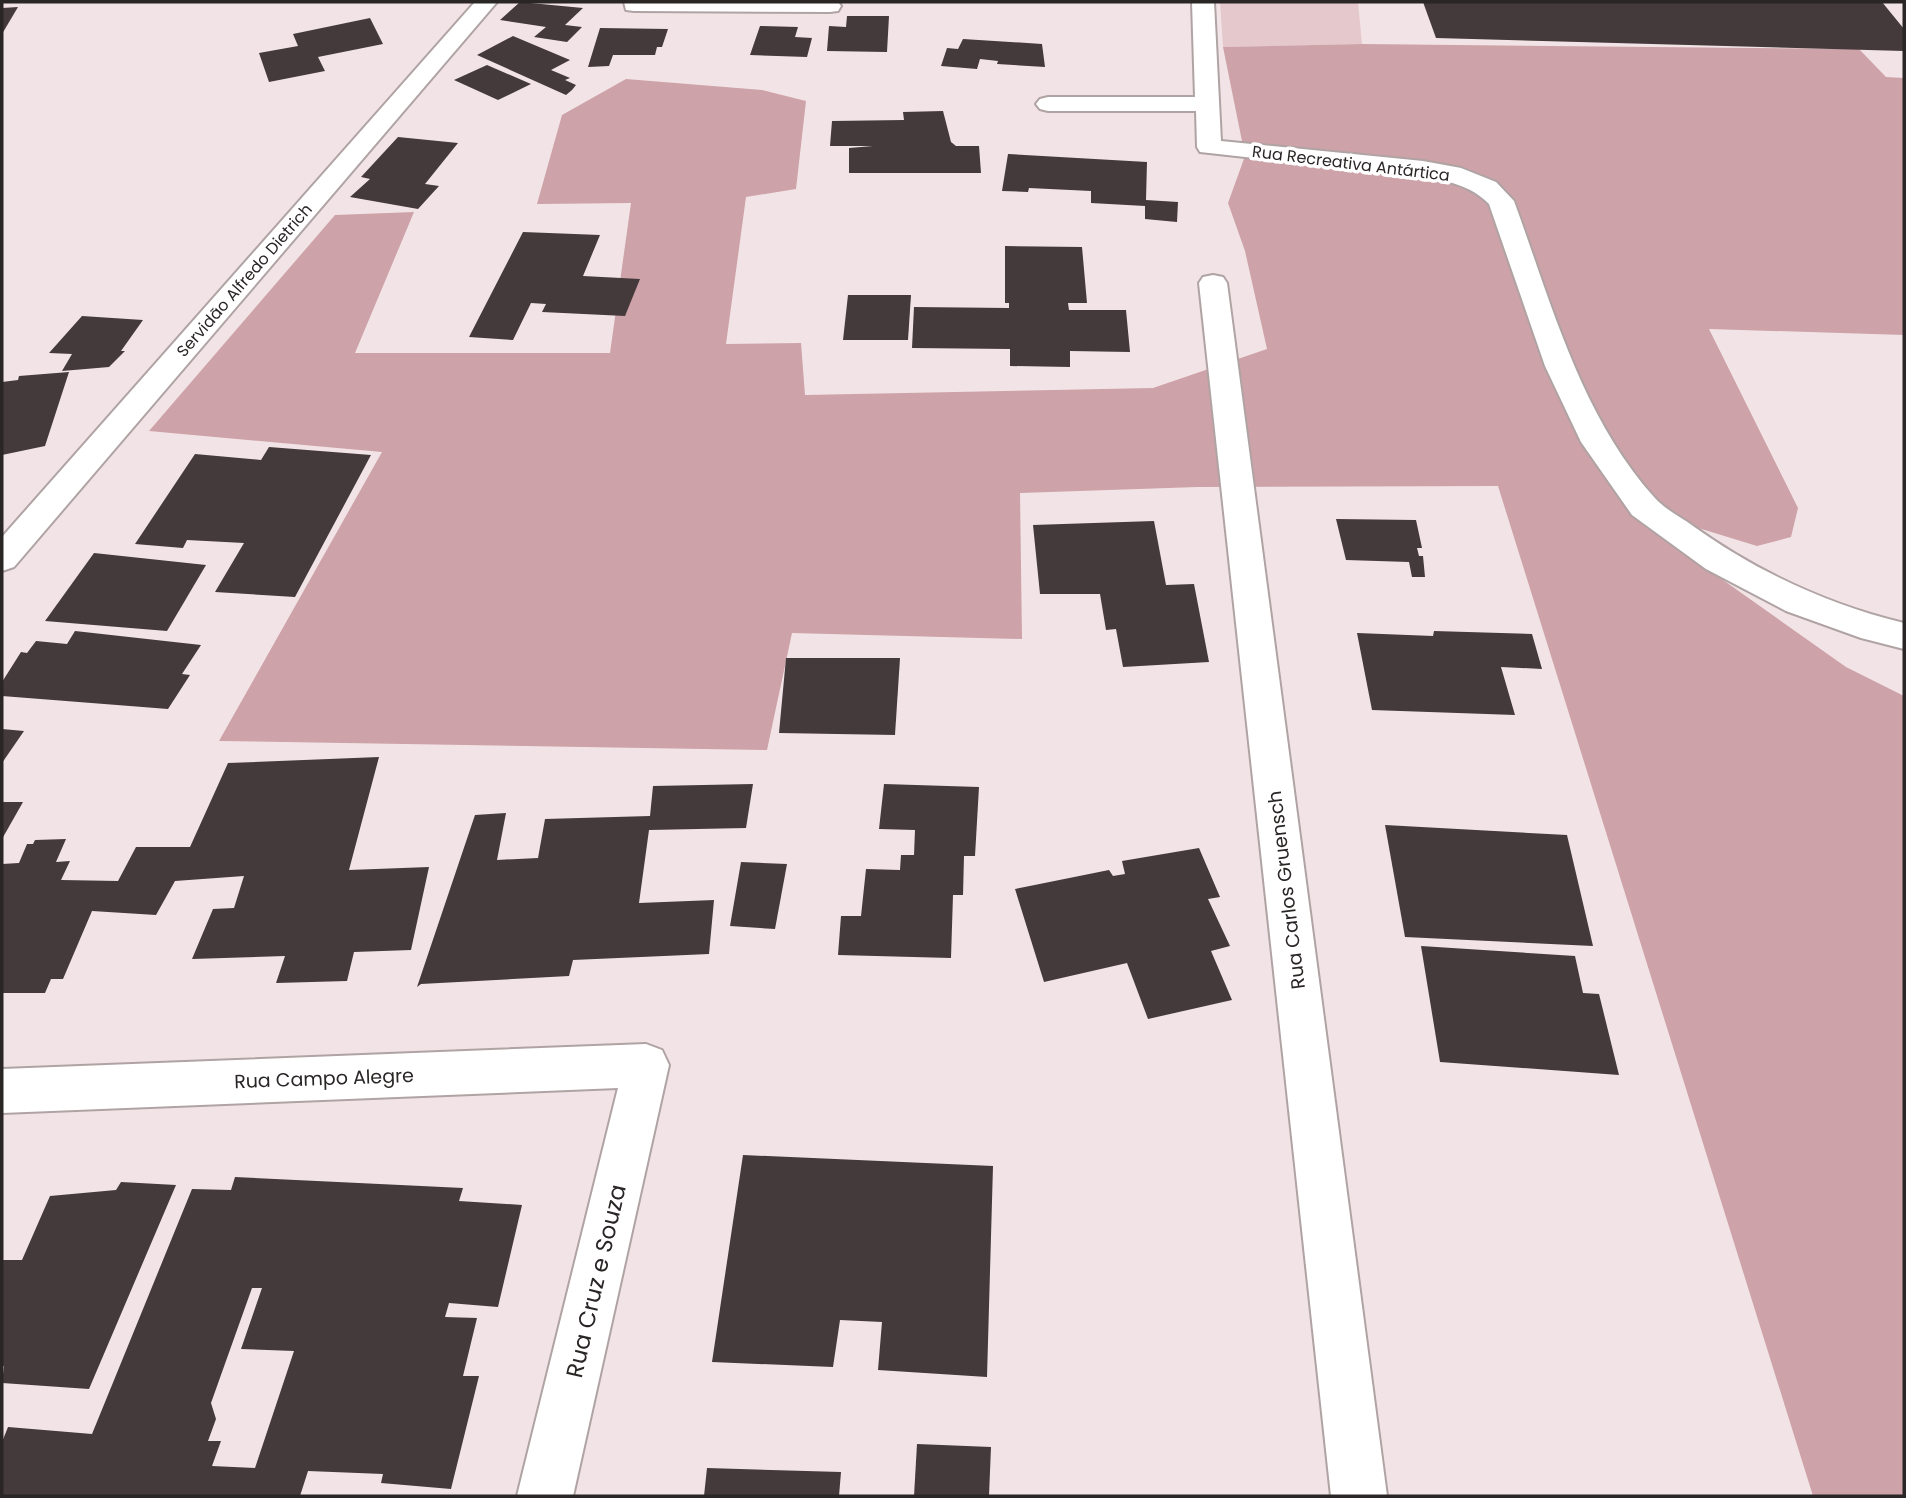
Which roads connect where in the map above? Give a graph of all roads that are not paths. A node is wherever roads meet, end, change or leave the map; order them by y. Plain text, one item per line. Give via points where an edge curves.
1 (486, 2) edge
2 (635, 2) edge
3 (1203, 2) edge
4 (830, 6) dead end
5 (1048, 104) dead end
6 (1208, 104) junction
7 (1213, 283) dead end
8 (2, 559) edge
9 (1904, 636) edge
10 (646, 1065) joint
11 (2, 1091) edge
12 (545, 1496) edge
13 (1359, 1496) edge

1 - 8 street, Servidão Alfredo Dietrich
2 - 4 street
3 - 6 street, Rua Recreativa Antártica
5 - 6 street
6 - 9 street, Rua Recreativa Antártica via 1209,147 1423,169 1461,176 1487,187 1501,201 1560,366 1597,442 1644,507 1718,561 1798,602
7 - 13 street, Rua Carlos Gruensch
10 - 11 street, Rua Campo Alegre
10 - 12 street, Rua Cruz e Souza

